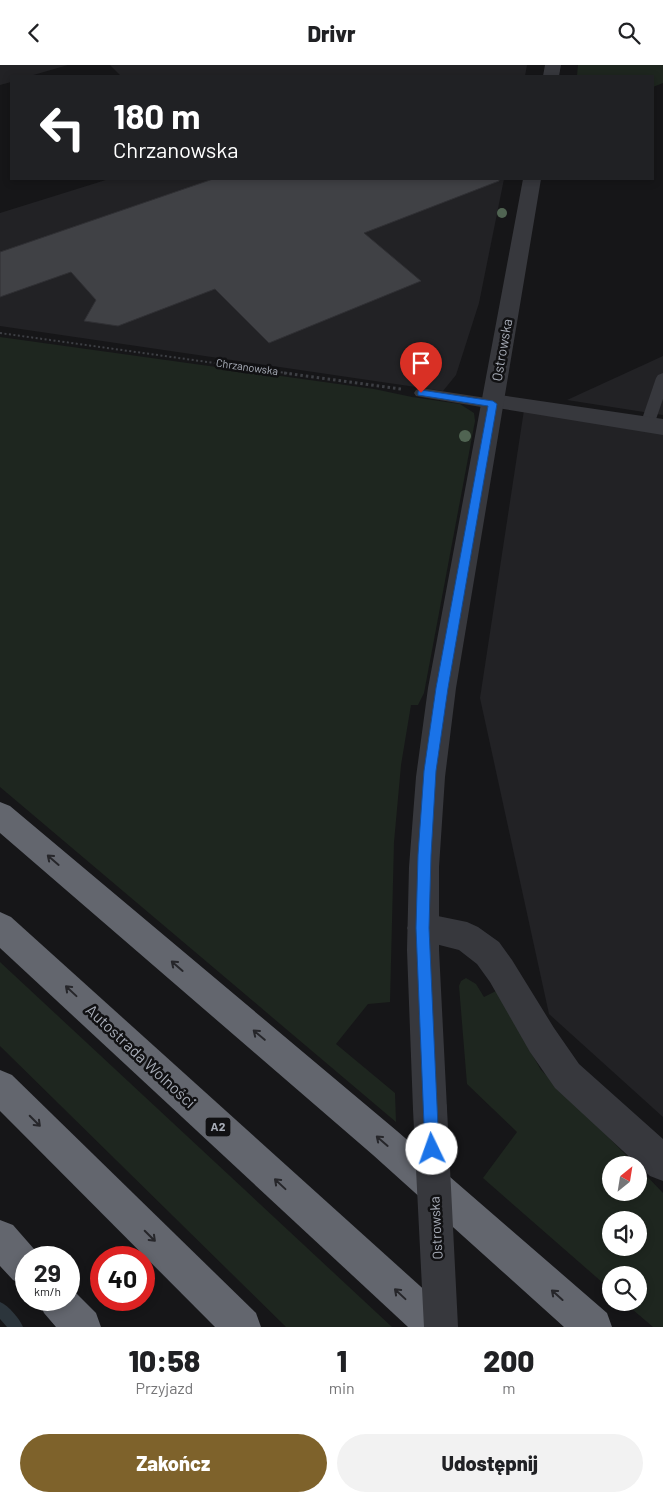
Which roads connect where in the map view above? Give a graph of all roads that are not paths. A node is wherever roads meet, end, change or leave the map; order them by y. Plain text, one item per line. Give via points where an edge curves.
1 (532, 180) edge
2 (663, 378) edge
3 (421, 393) road end
4 (493, 402) junction
5 (655, 426) edge
6 (0, 815) edge
7 (0, 927) edge
8 (423, 928) junction
9 (0, 1087) edge
10 (663, 1163) edge
11 (0, 1238) edge
12 (15, 1255) edge
13 (67, 1311) edge
14 (82, 1327) edge
15 (242, 1327) edge
16 (436, 1327) edge
17 (441, 1327) edge
18 (593, 1327) edge

1 - 4 street, Ostrowska
2 - 5 lane
3 - 4 lane
4 - 5 street
4 - 8 street, Ostrowska via 434,739 424,855
18 -> 6 highway via 392,1150
16 -> 7 highway, Autostrada Wolności / A2
8 - 10 street via 467,937 488,953 567,1076
8 - 17 street, Ostrowska, bridge
9 -> 15 highway
11 - 12 highway
13 - 14 highway

